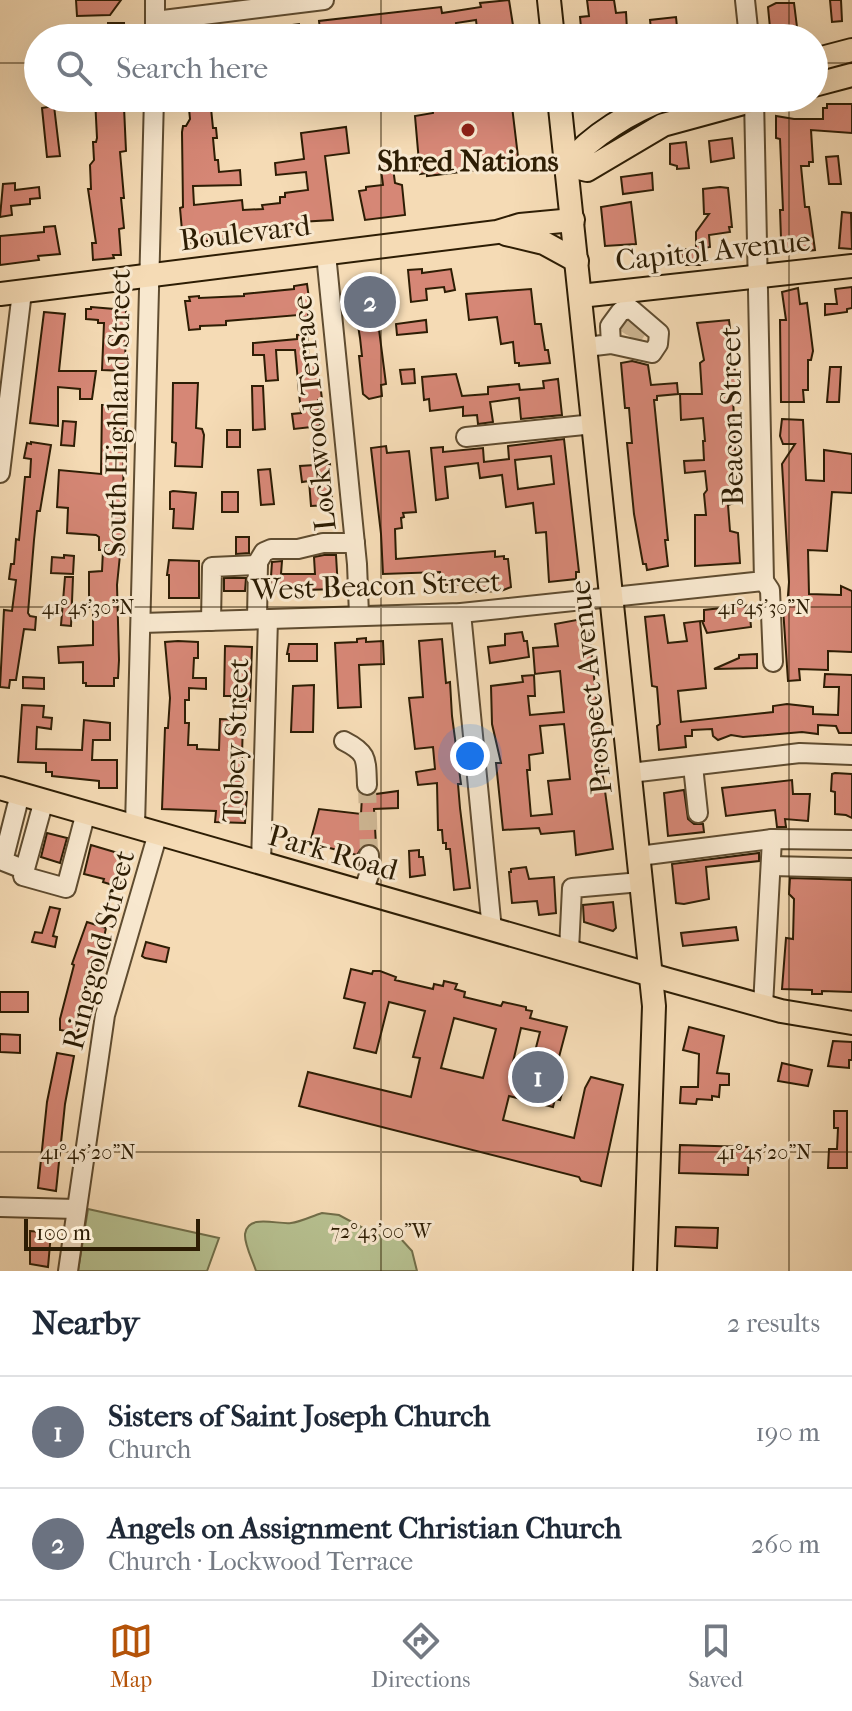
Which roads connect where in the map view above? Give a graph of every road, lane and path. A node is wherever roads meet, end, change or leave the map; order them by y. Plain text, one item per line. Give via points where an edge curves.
1 (155, 0) edge
2 (324, 0) edge
3 (549, 0) edge
4 (745, 0) edge
5 (155, 24) edge
6 (189, 24) edge
7 (552, 24) edge
8 (748, 24) edge
9 (852, 50) edge
10 (828, 56) edge
11 (852, 75) edge
12 (828, 81) edge
13 (154, 112) edge
14 (561, 112) edge
15 (637, 112) edge
16 (710, 112) edge
17 (757, 112) edge
18 (567, 165) junction
19 (573, 220) junction
20 (497, 232) junction
21 (326, 254) junction
22 (577, 261) junction
23 (852, 266) edge
24 (149, 274) junction
25 (757, 277) junction
26 (11, 293) edge
27 (580, 296) junction
28 (629, 324) junction
29 (586, 347) junction
30 (594, 424) junction
31 (466, 437) dead end
32 (0, 473) edge
33 (355, 543) junction
34 (258, 565) junction
35 (764, 581) junction
36 (612, 598) junction
37 (461, 613) junction
38 (359, 615) junction
39 (262, 619) junction
40 (211, 621) junction
41 (142, 623) junction
42 (773, 662) dead end
43 (344, 741) dead end
44 (852, 755) edge
45 (693, 766) junction
46 (630, 773) junction
47 (367, 785) tunnel mouth
48 (10, 791) edge
49 (44, 800) junction
50 (86, 812) junction
51 (698, 813) dead end
52 (135, 826) junction
53 (158, 833) junction
54 (772, 839) junction
55 (852, 840) edge
56 (369, 855) tunnel mouth
57 (639, 856) junction
58 (261, 863) junction
59 (772, 866) junction
60 (18, 867) dead end
61 (852, 868) edge
62 (641, 882) junction
63 (363, 892) junction
64 (492, 930) junction
65 (569, 950) junction
66 (650, 975) junction
67 (763, 1006) junction
68 (852, 1023) edge
69 (0, 1207) edge
70 (76, 1209) junction
71 (68, 1271) edge
72 (645, 1271) edge

1 - 5 street
2 - 6 street
3 - 7 main road
4 - 8 street
9 - 10 main road
11 - 12 main road
13 - 24 street, South Highland Street
14 - 18 main road, Prospect Avenue
15 - 18 main road via 579,150
16 - 18 main road via 663,125 594,168
17 - 25 street, Beacon Street
18 - 19 main road, Prospect Avenue
19 - 20 main road, Boulevard
19 - 22 main road, Prospect Avenue
20 - 21 main road, Boulevard
20 - 22 main road, Boulevard via 533,239
21 - 24 main road, Boulevard
21 - 33 street, Lockwood Terrace
22 - 27 main road, Prospect Avenue
23 - 25 main road, Capitol Avenue
24 - 26 main road, Boulevard
24 - 41 street, South Highland Street
25 - 28 main road, Capitol Avenue
25 - 35 street, Beacon Street
26 - 32 street
27 - 28 main road, Capitol Avenue
27 - 29 main road, Prospect Avenue
28 - 29 street
29 - 30 main road, Prospect Avenue
30 - 31 street
30 - 36 main road, Prospect Avenue
33 - 34 street via 271,549 260,556
33 - 38 street, Lockwood Terrace
34 - 39 street, Tobey Street
34 - 40 street via 212,567
35 - 36 street
35 - 42 street, Beacon Street via 770,590
36 - 37 street, West Beacon Street
36 - 46 main road, Prospect Avenue
37 - 38 street, West Beacon Street
37 - 64 street
38 - 39 street, West Beacon Street
39 - 40 street, West Beacon Street
39 - 58 street, Tobey Street
40 - 41 street, West Beacon Street
41 - 52 street, South Highland Street
43 - 47 street via 361,749
44 - 45 street via 800,753
45 - 46 street
45 - 51 street
46 - 57 main road, Prospect Avenue
48 - 49 main road, Park Road
48 - 60 street via 3,861
49 - 50 main road, Park Road
49 - 50 street via 23,876 66,888
50 - 52 main road, Park Road
52 - 53 main road, Park Road
53 - 58 main road, Park Road
53 - 70 street, Ringgold Street via 105,1015
54 - 55 street
54 - 57 street
54 - 59 street
56 - 63 street
57 - 62 main road, Prospect Avenue
58 - 63 main road, Park Road
59 - 61 street
59 - 67 street
62 - 65 street via 572,888
62 - 66 main road, Prospect Avenue
63 - 64 main road, Park Road
64 - 65 main road, Park Road
65 - 66 main road, Park Road
66 - 67 main road, Park Road
66 - 72 main road, Prospect Avenue via 654,1042
67 - 68 main road, Park Road
69 - 70 street
70 - 71 street, Ringgold Street

